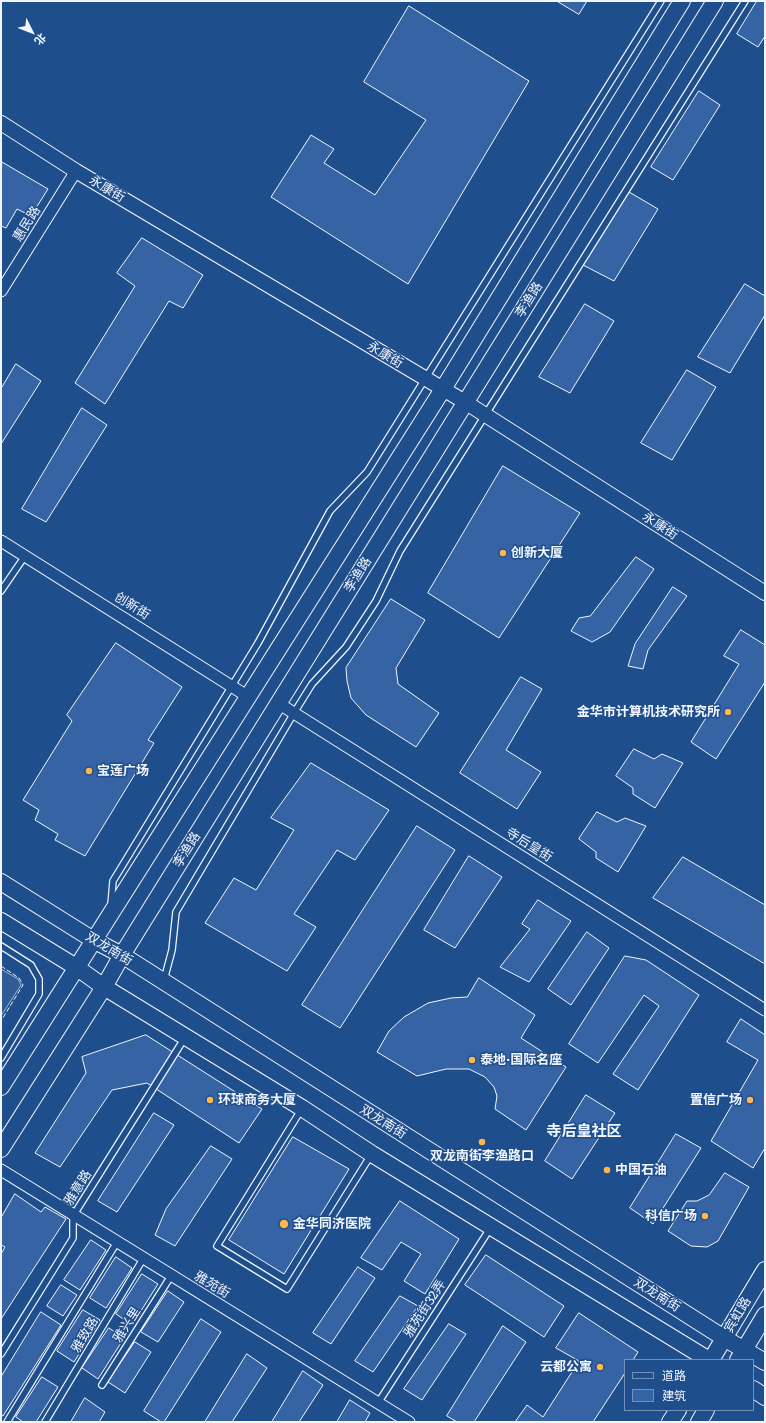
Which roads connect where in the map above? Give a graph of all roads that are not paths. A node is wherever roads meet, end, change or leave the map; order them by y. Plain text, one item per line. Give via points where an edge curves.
1 (661, 1) edge
2 (682, 1) edge
3 (715, 1) edge
4 (745, 1) edge
5 (1, 123) edge
6 (76, 171) junction
7 (1, 291) edge
8 (426, 379) junction
9 (442, 389) junction
10 (466, 402) junction
11 (485, 414) junction
12 (1, 541) edge
13 (25, 556) junction
14 (1, 591) edge
15 (765, 593) edge
16 (232, 686) junction
17 (247, 696) junction
18 (278, 703) junction
19 (294, 713) junction
20 (1, 882) edge
21 (109, 918) junction
22 (1, 921) edge
23 (95, 941) junction
24 (1, 946) edge
25 (122, 955) junction
26 (76, 967) junction
27 (163, 982) junction
28 (104, 987) junction
29 (765, 1010) edge
30 (186, 1037) junction
31 (1, 1058) edge
32 (1, 1087) edge
33 (302, 1108) junction
34 (1, 1149) edge
35 (372, 1154) junction
36 (1, 1170) edge
37 (74, 1216) junction
38 (491, 1227) junction
39 (117, 1242) junction
40 (143, 1259) junction
41 (765, 1270) edge
42 (171, 1276) junction
43 (765, 1315) edge
44 (724, 1338) junction
45 (3, 1346) edge
46 (1, 1354) edge
47 (741, 1354) edge
48 (708, 1359) edge
49 (711, 1359) edge
50 (765, 1362) edge
51 (102, 1385) dead end
52 (754, 1390) edge
53 (765, 1397) edge
54 (378, 1402) junction
55 (677, 1411) edge
56 (705, 1411) edge
57 (7, 1422) edge
58 (45, 1422) edge
59 (409, 1422) edge
60 (670, 1422) edge
61 (699, 1422) edge

1 - 8 lane
2 - 9 main road, 李渔路
3 - 10 main road, 李渔路
4 - 11 lane
5 - 6 street, 永康街
6 - 7 street, 惠民路
6 - 8 street, 永康街
8 - 9 street, 永康街
8 - 16 lane via 368,472 330,512
9 - 10 street, 永康街
9 - 17 main road, 李渔路
10 - 11 street, 永康街
10 - 18 main road, 李渔路
11 - 15 street, 永康街
11 - 19 lane via 400,552 376,601 346,647 312,684
12 - 13 street, 创新街
13 - 14 lane
13 - 16 street, 创新街
16 - 17 street, 创新街
16 - 21 lane via 113,881
17 - 21 main road, 李渔路
18 - 19 street, 寺后皇街
18 - 25 main road, 李渔路
19 - 27 lane via 176,912 172,950
19 - 29 street, 寺后皇街
20 - 23 main road, 双龙南街
21 - 23 main road, 李渔路
22 - 26 main road
23 - 25 main road, 双龙南街
23 - 26 main road, 李渔路
24 - 31 lane via 31,965 39,979 40,994
25 - 27 main road, 双龙南街
25 - 28 main road, 李渔路
26 - 28 main road
26 - 32 main road, 李渔路
27 - 44 main road, 双龙南街
28 - 30 main road
28 - 34 main road, 李渔路
30 - 33 main road
30 - 37 lane, 雅意路
33 - 35 main road
33 - 35 lane via 217,1246 287,1289
35 - 38 main road
36 - 37 street, 雅苑街
37 - 39 street, 雅苑街
37 - 45 lane, 雅意路 via 73,1238
38 - 48 main road
38 - 54 lane, 雅苑街32弄
39 - 40 street, 雅苑街
39 - 57 lane
40 - 42 street, 雅苑街
40 - 58 lane, 雅致路
41 - 44 main road, 宾虹路
42 - 51 lane, 雅兴里
42 - 54 street, 雅苑街
43 - 47 main road, 宾虹路
44 - 47 main road, 双龙南街
44 - 49 main road, 宾虹路
45 - 46 lane, 雅意路
47 - 50 main road, 双龙南街
52 - 53 main road
54 - 59 street, 雅苑街
55 - 60 main road
56 - 61 main road

